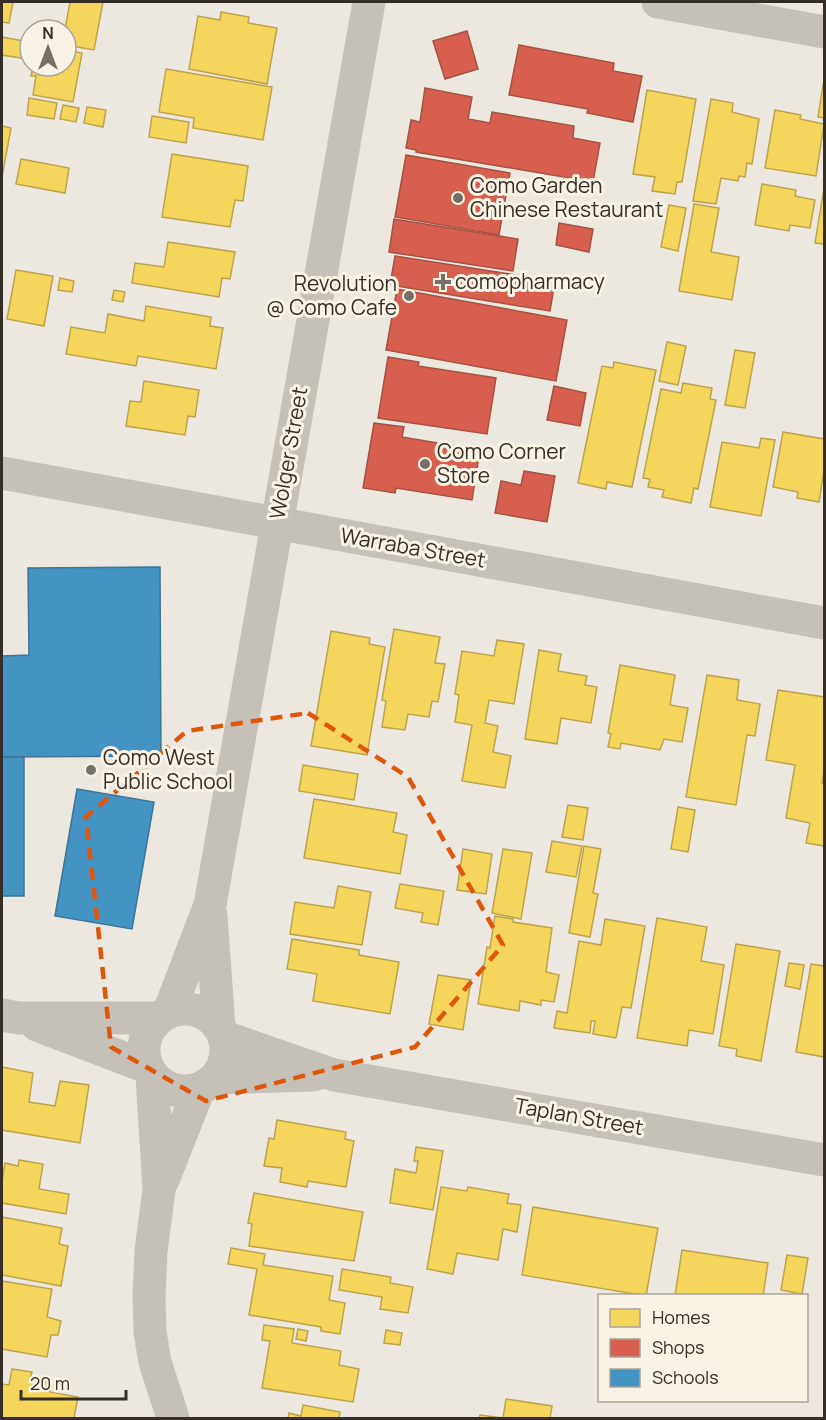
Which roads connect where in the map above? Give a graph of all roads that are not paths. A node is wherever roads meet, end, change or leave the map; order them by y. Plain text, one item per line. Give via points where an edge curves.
1 (369, 2) edge
2 (658, 2) edge
3 (825, 32) edge
4 (2, 473) edge
5 (276, 524) junction
6 (825, 623) edge
7 (210, 905) junction
8 (164, 1015) junction
9 (10, 1017) edge
10 (222, 1032) junction
11 (150, 1071) junction
12 (334, 1075) junction
13 (207, 1084) junction
14 (825, 1160) edge
15 (159, 1190) junction
16 (173, 1419) edge

1 - 5 street, Wolger Street
2 - 3 street
4 - 5 street, Warraba Street
5 - 6 street, Warraba Street
5 - 7 street, Wolger Street
7 - 8 street, Wolger Street
7 - 10 street, Wolger Street
8 - 9 street
8 - 10 street via 180,1009 202,1012
8 - 11 street via 146,1035 144,1046
9 - 11 street
10 - 12 street, Taplan Street
10 - 13 street via 226,1059
11 - 13 street via 168,1088 178,1091
11 - 15 street
12 - 13 street, Taplan Street
12 - 14 street, Taplan Street
13 - 15 street
15 - 16 street via 151,1251 150,1332

